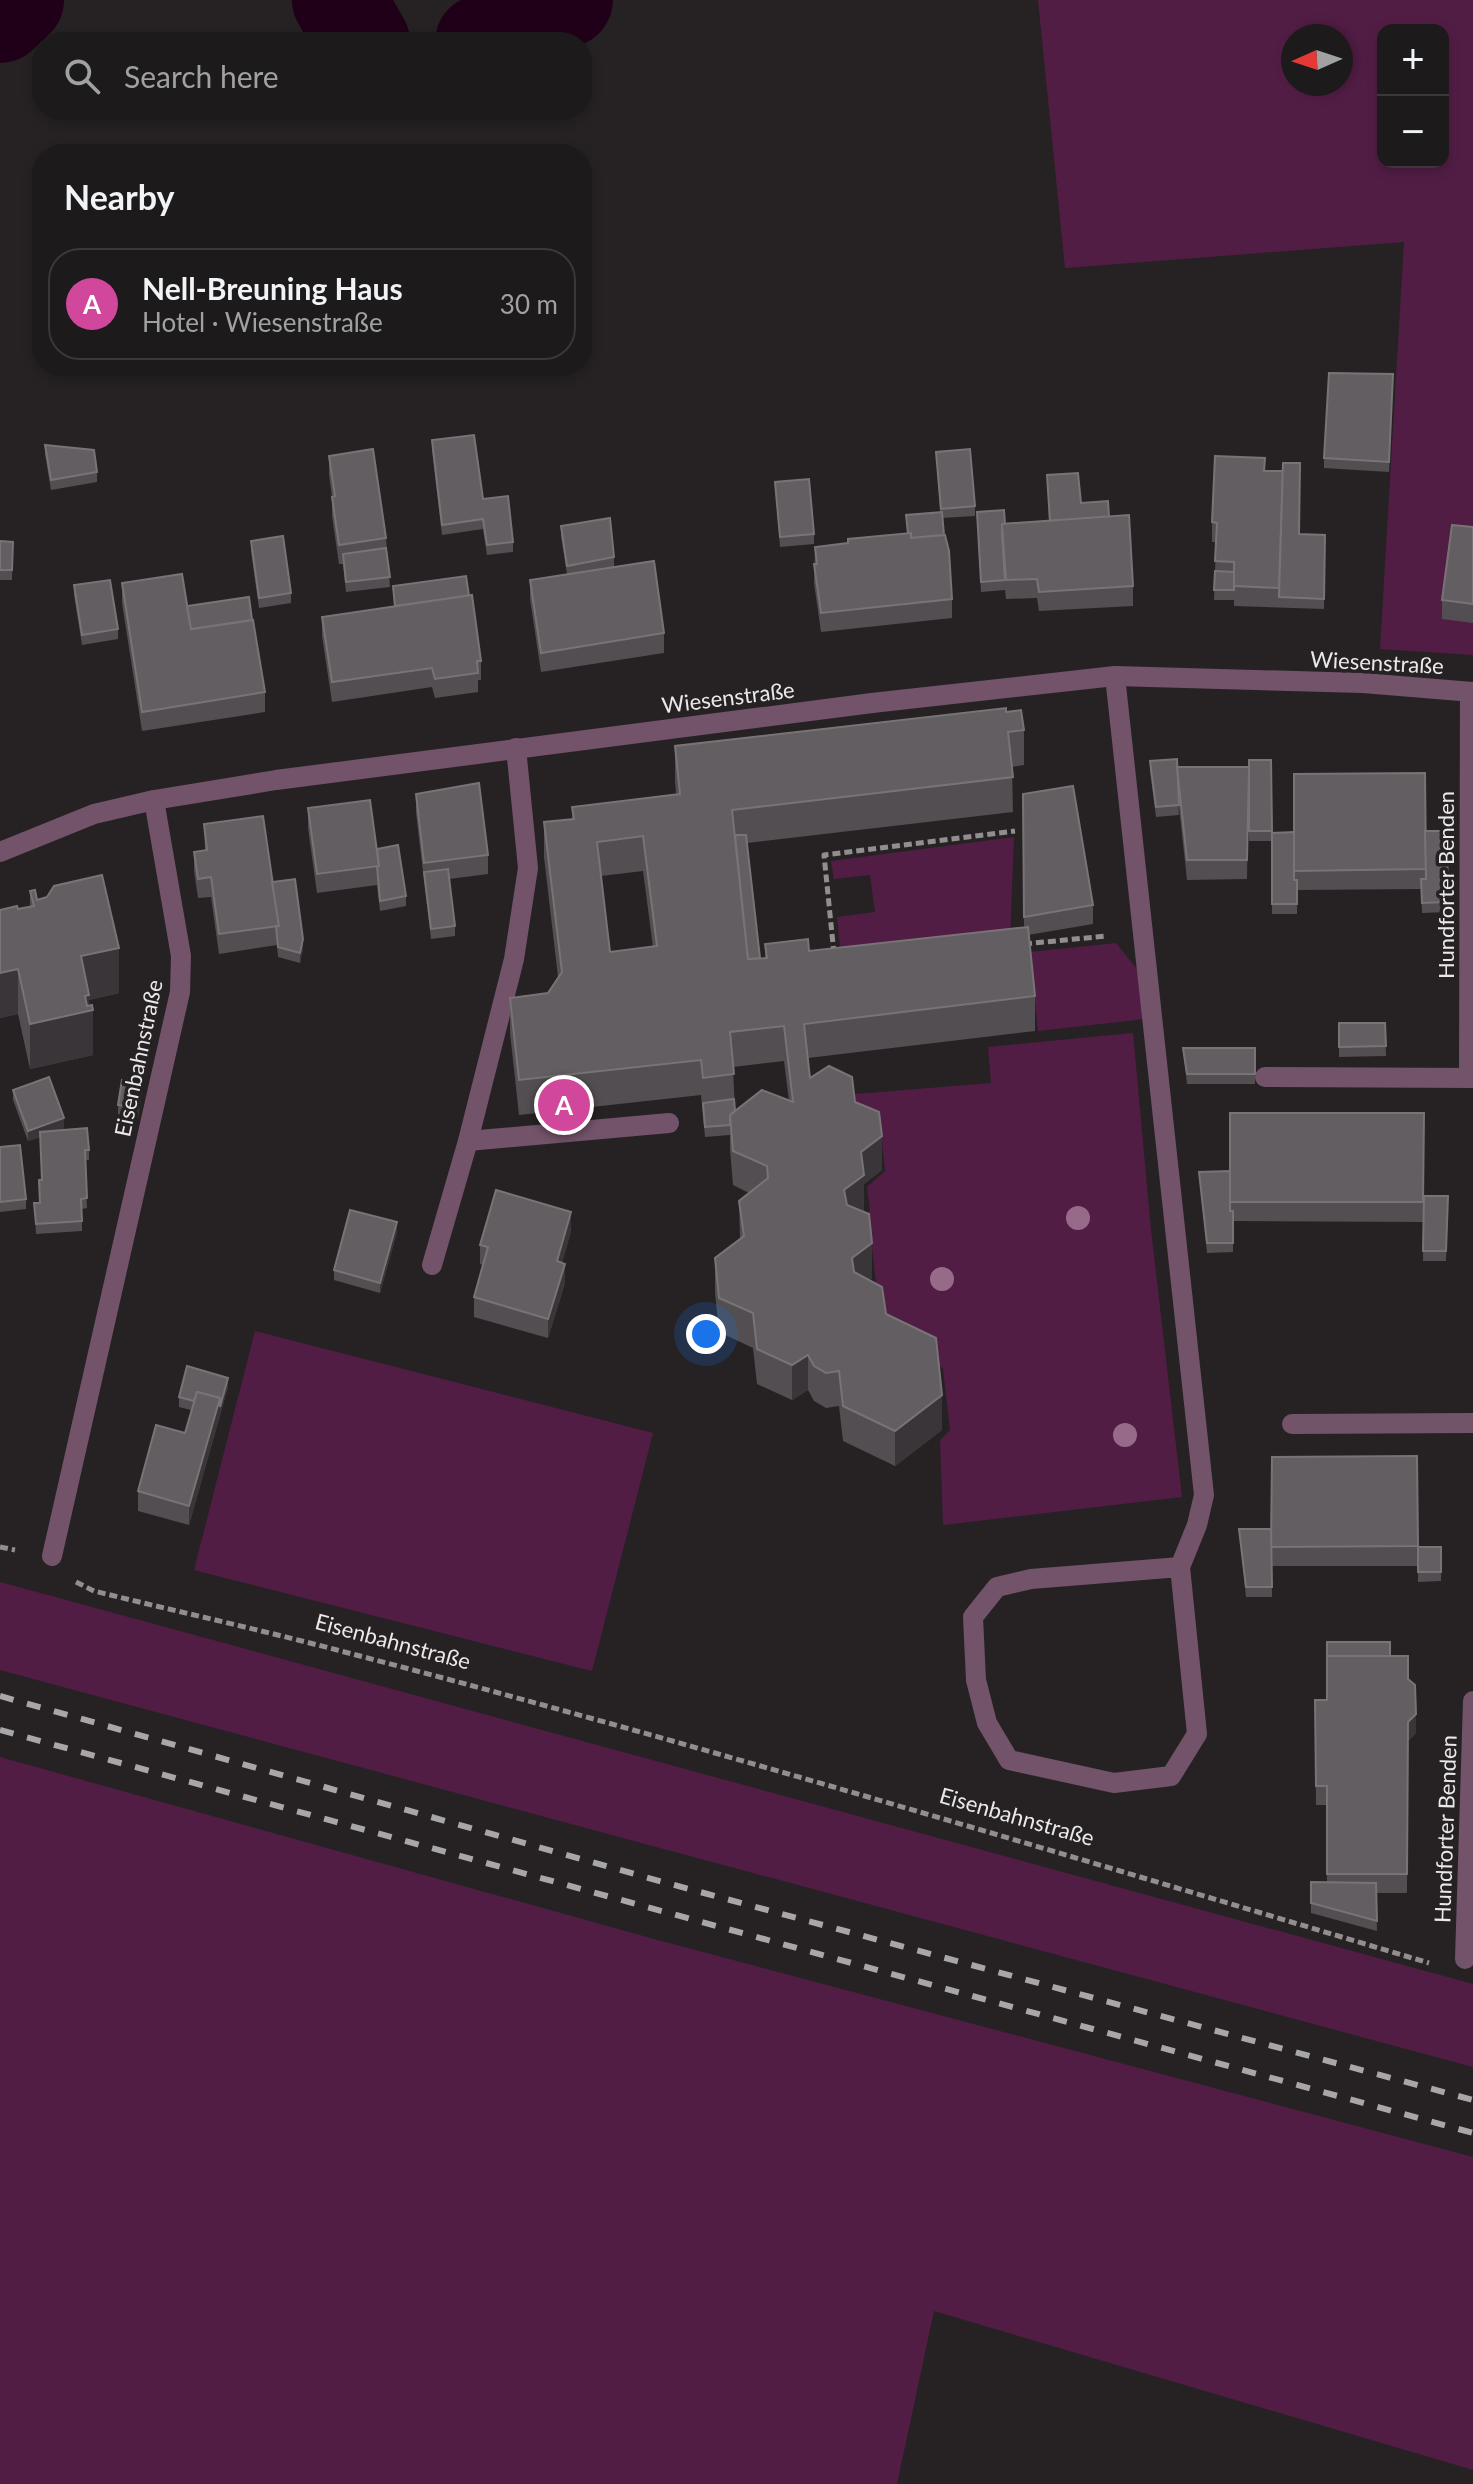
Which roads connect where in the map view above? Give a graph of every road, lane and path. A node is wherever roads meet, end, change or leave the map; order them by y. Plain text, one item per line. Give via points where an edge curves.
1 (1115, 676) junction
2 (1472, 692) edge
3 (516, 748) junction
4 (154, 800) junction
5 (1015, 831) dead end
6 (0, 852) edge
7 (1143, 933) junction
8 (1020, 944) edge
9 (835, 962) edge
10 (1265, 1077) dead end
11 (1471, 1078) edge
12 (669, 1123) dead end
13 (468, 1141) junction
14 (432, 1265) dead end
15 (1473, 1423) edge
16 (1292, 1424) dead end
17 (52, 1556) joint
18 (1180, 1567) junction
19 (1473, 1701) edge
20 (1465, 1959) dead end
21 (1435, 1965) dead end

1 - 2 street, Wiesenstraße via 1363,683
1 - 3 street, Wiesenstraße
1 - 7 street
2 - 11 street, Hundforter Benden
3 - 4 street, Wiesenstraße
3 - 13 street via 528,868 514,959
4 - 6 street, Wiesenstraße via 94,814
4 - 17 street, Eisenbahnstraße via 181,956 180,992
5 - 9 path via 824,855
7 - 8 path
7 - 18 street via 1204,1495
10 - 11 street, Hundforter Benden
12 - 13 street
13 - 14 street
15 - 16 street
17 - 21 path, Eisenbahnstraße via 61,1573 94,1591 336,1649 987,1832
18 - 18 street via 1031,1579 997,1587 973,1617 976,1680 987,1723 1009,1760 1114,1783 1171,1776 1197,1734
19 - 20 street, Hundforter Benden

